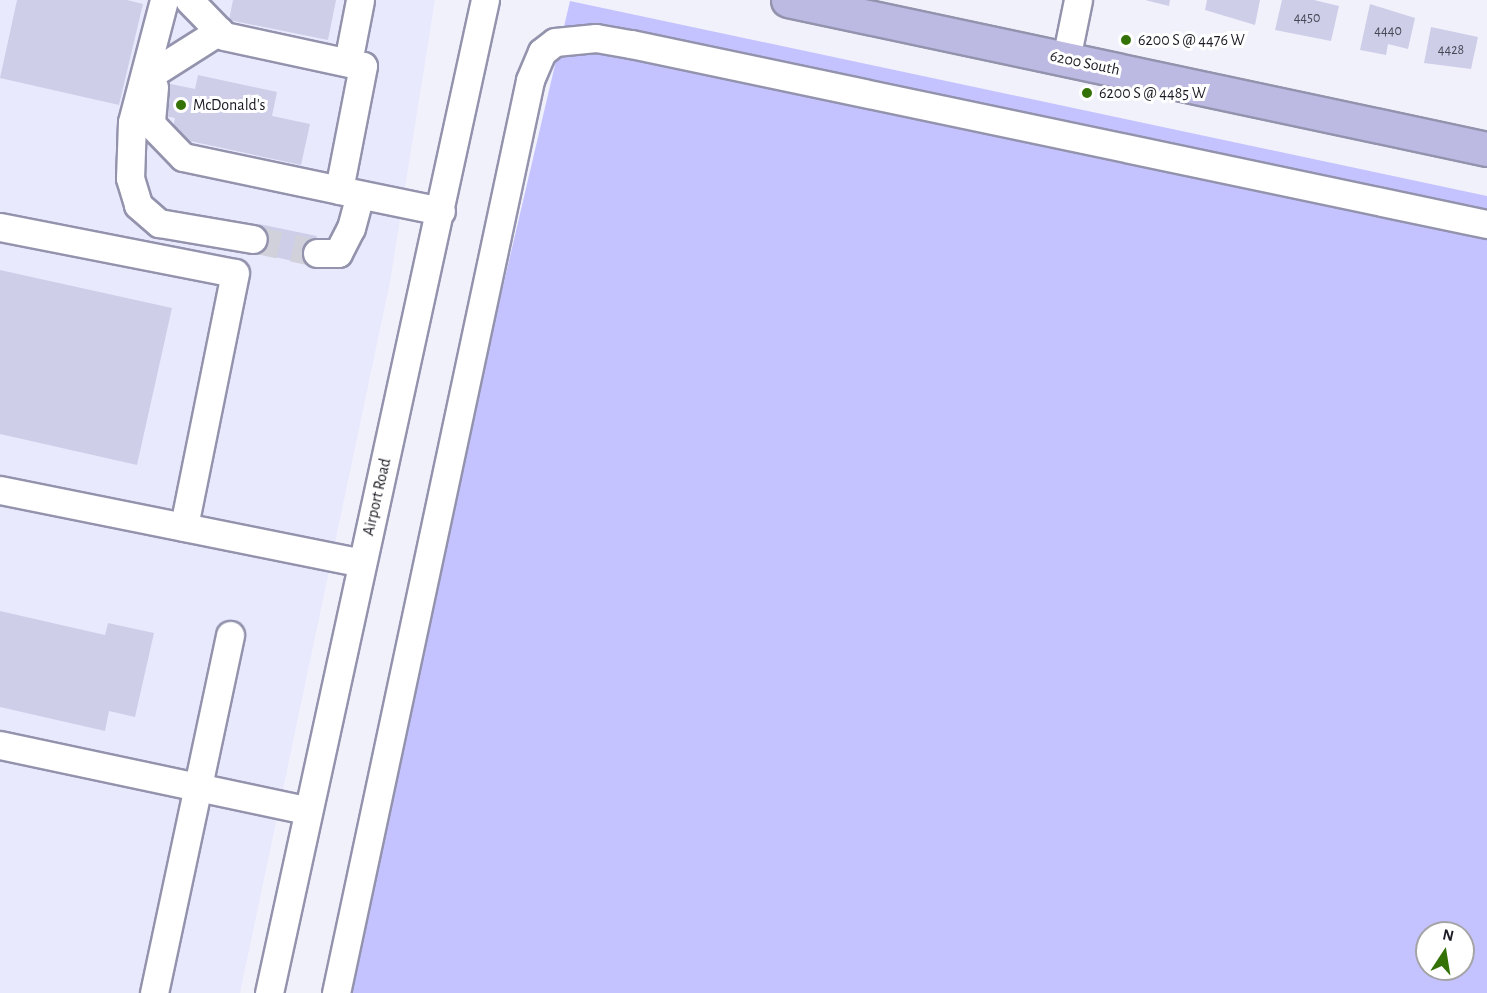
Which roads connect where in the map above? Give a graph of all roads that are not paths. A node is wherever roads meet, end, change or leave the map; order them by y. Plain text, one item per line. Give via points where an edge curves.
1 (166, 0) edge
2 (189, 0) edge
3 (360, 0) edge
4 (485, 0) edge
5 (1078, 0) edge
6 (800, 1) edge
7 (219, 31) junction
8 (1066, 59) junction
9 (348, 62) junction
10 (156, 71) junction
11 (132, 122) junction
12 (1487, 149) edge
13 (349, 192) junction
14 (441, 211) junction
15 (1487, 224) edge
16 (0, 227) edge
17 (253, 239) tunnel mouth
18 (317, 253) tunnel mouth
19 (0, 490) edge
20 (184, 527) junction
21 (362, 563) junction
22 (230, 635) dead end
23 (0, 745) edge
24 (198, 787) junction
25 (307, 810) junction
26 (154, 993) edge
27 (269, 993) edge
28 (336, 993) edge

1 - 10 street
1 - 11 street
2 - 7 street
3 - 9 street
4 - 14 street, Airport Road
5 - 8 street
6 - 8 main road, 6200 South
7 - 9 street via 224,36
7 - 10 street
8 - 12 main road, 6200 South
9 - 13 street via 363,66
10 - 13 street via 151,124 183,157
11 - 13 street via 156,154 185,171 322,199
11 - 17 street via 130,178 138,205 148,217 159,223
13 - 14 street
13 - 18 street via 351,228 338,253
14 - 21 street, Airport Road
15 - 28 street via 631,44 596,38 555,42 542,52 530,80
16 - 20 street via 235,273
19 - 20 street
20 - 21 street
21 - 25 street, Airport Road
22 - 24 street
23 - 24 street
24 - 25 street
24 - 26 street
25 - 27 street, Airport Road

